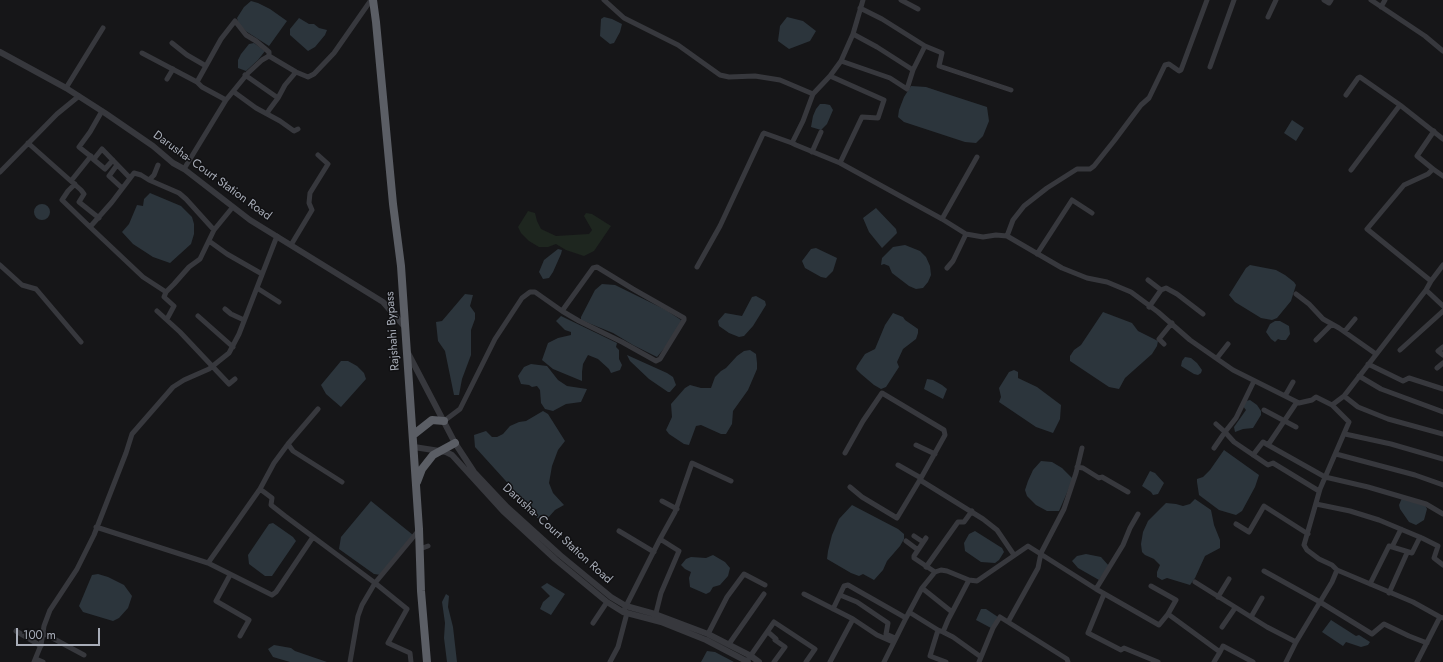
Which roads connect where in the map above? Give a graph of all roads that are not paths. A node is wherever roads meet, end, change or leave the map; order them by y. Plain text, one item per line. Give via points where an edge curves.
1 (372, 0) edge
2 (604, 0) edge
3 (863, 0) edge
4 (901, 0) edge
5 (1206, 0) edge
6 (1234, 0) edge
7 (1276, 0) edge
8 (1324, 0) edge
9 (1331, 0) edge
10 (1371, 0) edge
11 (1384, 0) edge
12 (1381, 7) junction
13 (860, 8) junction
14 (918, 9) dead end
15 (1268, 17) dead end
16 (103, 28) dead end
17 (853, 34) junction
18 (172, 43) dead end
19 (925, 46) junction
20 (1443, 51) edge
21 (0, 52) edge
22 (142, 53) dead end
23 (269, 56) junction
24 (841, 61) junction
25 (206, 66) junction
26 (1210, 67) dead end
27 (173, 69) junction
28 (913, 70) junction
29 (296, 72) junction
30 (245, 76) dead end
31 (830, 76) junction
32 (167, 79) dead end
33 (197, 82) junction
34 (66, 88) junction
35 (1012, 90) dead end
36 (234, 92) junction
37 (813, 94) junction
38 (79, 96) junction
39 (1346, 96) dead end
40 (278, 98) junction
41 (226, 100) junction
42 (1400, 105) junction
43 (102, 111) junction
44 (267, 114) junction
45 (298, 128) dead end
46 (1434, 131) junction
47 (821, 132) dead end
48 (1443, 138) edge
49 (28, 143) junction
50 (792, 143) junction
51 (812, 152) junction
52 (318, 155) dead end
53 (977, 157) dead end
54 (92, 158) junction
55 (113, 160) junction
56 (840, 163) junction
57 (117, 165) junction
58 (158, 165) dead end
59 (184, 169) junction
60 (1433, 169) junction
61 (1351, 170) dead end
62 (0, 172) edge
63 (1443, 176) edge
64 (130, 178) junction
65 (149, 180) junction
66 (73, 182) junction
67 (122, 188) junction
68 (232, 208) junction
69 (1092, 213) dead end
70 (99, 218) junction
71 (942, 218) junction
72 (90, 227) junction
73 (214, 230) junction
74 (966, 234) junction
75 (277, 236) junction
76 (1007, 236) junction
77 (209, 240) junction
78 (290, 245) junction
79 (1037, 254) junction
80 (0, 265) edge
81 (1443, 265) edge
82 (697, 267) dead end
83 (947, 268) dead end
84 (262, 274) junction
85 (1148, 280) dead end
86 (1431, 281) junction
87 (257, 288) junction
88 (1161, 290) junction
89 (1426, 290) junction
90 (166, 292) junction
91 (1296, 294) dead end
92 (279, 302) dead end
93 (1443, 306) edge
94 (1149, 307) junction
95 (225, 309) dead end
96 (157, 311) dead end
97 (562, 311) junction
98 (1443, 311) edge
99 (1203, 314) dead end
100 (198, 316) dead end
101 (1354, 318) dead end
102 (167, 319) junction
103 (244, 320) junction
104 (1172, 323) junction
105 (1332, 324) junction
106 (404, 326) junction
107 (1345, 331) junction
108 (1316, 340) dead end
109 (81, 342) dead end
110 (1164, 344) dead end
111 (1228, 344) dead end
112 (233, 347) junction
113 (1443, 347) edge
114 (406, 348) junction
115 (1400, 350) dead end
116 (1376, 354) junction
117 (1443, 355) edge
118 (1217, 358) junction
119 (1443, 363) edge
120 (1368, 364) junction
121 (212, 367) junction
122 (1437, 368) dead end
123 (1359, 376) junction
124 (235, 379) dead end
125 (1254, 381) junction
126 (1293, 382) dead end
127 (1443, 389) edge
128 (1285, 396) junction
129 (1344, 396) junction
130 (1297, 402) junction
131 (1332, 405) junction
132 (318, 409) dead end
133 (1264, 410) dead end
134 (1443, 412) edge
135 (444, 420) junction
136 (1285, 422) junction
137 (1216, 424) dead end
138 (1296, 427) dead end
139 (1225, 432) junction
140 (1345, 434) junction
141 (1443, 434) edge
142 (413, 435) junction
143 (455, 443) junction
144 (288, 444) junction
145 (916, 445) dead end
146 (1268, 446) junction
147 (414, 447) junction
148 (1082, 448) dead end
149 (1214, 448) dead end
150 (441, 451) junction
151 (845, 453) dead end
152 (935, 454) junction
153 (1336, 454) junction
154 (1253, 455) junction
155 (1443, 459) edge
156 (898, 465) dead end
157 (1077, 467) junction
158 (1324, 477) junction
159 (921, 479) junction
160 (731, 481) dead end
161 (342, 482) dead end
162 (1443, 485) edge
163 (850, 487) dead end
164 (416, 488) junction
165 (260, 489) junction
166 (1319, 491) junction
167 (1128, 492) dead end
168 (662, 501) dead end
169 (1316, 504) junction
170 (677, 509) junction
171 (972, 511) junction
172 (1138, 514) dead end
173 (1443, 514) edge
174 (1236, 524) dead end
175 (96, 527) junction
176 (419, 529) junction
177 (1401, 529) junction
178 (619, 531) dead end
179 (1308, 534) junction
180 (914, 536) dead end
181 (313, 537) junction
182 (1420, 537) junction
183 (660, 539) junction
184 (906, 541) dead end
185 (428, 546) dead end
186 (1392, 548) junction
187 (420, 549) junction
188 (918, 550) junction
189 (654, 552) junction
190 (1041, 553) junction
191 (1407, 553) junction
192 (1014, 555) junction
193 (208, 564) junction
194 (1443, 565) edge
195 (926, 567) junction
196 (1337, 570) junction
197 (1264, 571) dead end
198 (935, 572) junction
199 (230, 575) junction
200 (1229, 579) dead end
201 (969, 580) junction
202 (1195, 582) dead end
203 (375, 583) junction
204 (1370, 584) junction
205 (765, 585) dead end
206 (1151, 586) dead end
207 (922, 588) junction
208 (1096, 589) junction
209 (1389, 593) junction
210 (764, 594) dead end
211 (804, 594) dead end
212 (1104, 594) junction
213 (840, 595) junction
214 (1218, 597) junction
215 (1262, 598) dead end
216 (607, 602) junction
217 (1320, 602) junction
218 (1235, 608) junction
219 (833, 609) junction
220 (625, 610) junction
221 (909, 612) junction
222 (952, 612) junction
223 (1168, 614) junction
224 (654, 617) junction
225 (1251, 617) junction
226 (1442, 617) edge
227 (906, 618) junction
228 (853, 619) junction
229 (1008, 622) junction
230 (593, 623) dead end
231 (1222, 627) dead end
232 (16, 631) dead end
233 (941, 631) junction
234 (768, 632) junction
235 (43, 633) junction
236 (708, 634) junction
237 (240, 636) dead end
238 (894, 640) junction
239 (1296, 642) junction
240 (1427, 643) junction
241 (729, 644) junction
242 (40, 646) junction
243 (1220, 652) junction
244 (84, 655) dead end
245 (980, 659) edge
246 (35, 660) edge
247 (749, 660) edge
248 (43, 662) edge
249 (350, 662) edge
250 (411, 662) edge
251 (427, 662) edge
252 (610, 662) edge
253 (759, 662) edge
254 (774, 662) edge
255 (806, 662) edge
256 (830, 662) edge
257 (884, 662) edge
258 (946, 662) edge
259 (1068, 662) edge
260 (1158, 662) edge
261 (1214, 662) edge
262 (1253, 662) edge
263 (1286, 662) edge
264 (1417, 662) edge

1 - 29 street via 327,62 308,77
1 - 106 highway, Rajshahi Bypass
2 - 37 street via 624,18 678,46 720,75 780,80
3 - 13 street
4 - 14 street
5 - 76 street via 1182,70 1179,71 1169,64 1165,65 1149,98 1094,166 1090,169 1077,169 1024,206 1013,220
6 - 26 street
7 - 15 street
8 - 9 street via 1329,3
10 - 12 street
11 - 12 street
12 - 20 street
13 - 17 street
13 - 19 street
16 - 34 street
17 - 24 street
17 - 28 street
18 - 25 street
19 - 28 street
19 - 35 street via 942,53 939,66
21 - 34 street, Darusha- Court Station Road
22 - 27 street
23 - 25 street via 268,52 246,35 234,21
23 - 29 street
23 - 36 street via 248,73
24 - 28 street via 890,78 907,89
24 - 31 street
25 - 33 street
27 - 32 street
27 - 33 street
29 - 40 street
30 - 40 street
31 - 37 street
31 - 56 street via 884,100 878,118 862,117
33 - 41 street
34 - 38 street, Darusha- Court Station Road
36 - 41 street
36 - 44 street
37 - 50 street
38 - 43 street, Darusha- Court Station Road
38 - 49 street
39 - 42 street via 1360,77
40 - 44 street
41 - 59 street
42 - 46 street
42 - 61 street
43 - 54 street via 79,147
43 - 59 street, Darusha- Court Station Road via 153,146 172,163
44 - 45 street via 294,131
46 - 48 street
46 - 60 street via 1417,156
47 - 51 street
49 - 62 street
49 - 66 street
50 - 51 street
50 - 82 street via 763,134 720,226
51 - 56 street
52 - 78 street via 328,164 310,193 309,202 312,210
53 - 71 street
54 - 55 street via 102,149
54 - 55 street via 104,169
54 - 66 street
55 - 57 street
56 - 71 street
57 - 64 street
57 - 67 street via 109,176
58 - 65 street
59 - 68 street, Darusha- Court Station Road
60 - 63 street
60 - 86 street via 1404,185 1367,229
64 - 65 street via 134,173
64 - 67 street
65 - 73 street via 180,193
66 - 70 street via 84,194 79,202
66 - 72 street via 62,200
67 - 70 street
68 - 73 street
68 - 75 street, Darusha- Court Station Road
69 - 79 street via 1072,200
70 - 72 street
71 - 74 street
72 - 90 street via 143,277
73 - 77 street
74 - 76 street via 983,237
74 - 83 street
75 - 78 street, Darusha- Court Station Road
75 - 84 street
76 - 79 street
77 - 84 street via 227,254
77 - 90 street via 200,259
78 - 106 street, Darusha- Court Station Road via 383,302
79 - 94 street via 1062,268 1131,292
80 - 109 street via 22,285 36,289
81 - 86 street
84 - 87 street
85 - 88 street
86 - 89 street
87 - 92 street
87 - 103 street
88 - 94 street
88 - 99 street via 1166,288 1177,294
89 - 93 street
89 - 116 street
90 - 102 street via 164,297 174,306
91 - 105 street
94 - 104 street
95 - 103 street
96 - 102 street
97 - 97 street via 656,361 660,359 684,320 597,267 593,268
97 - 135 street via 535,292 530,292 522,298 495,339 460,409
98 - 115 street
100 - 112 street
101 - 107 street
102 - 121 street
103 - 112 street
104 - 110 street via 1159,339
104 - 118 street via 1190,340
105 - 107 street
105 - 108 street
106 - 114 highway, Rajshahi Bypass
107 - 116 street
111 - 118 street
112 - 121 street
113 - 117 street via 1438,351
114 - 135 street, Darusha- Court Station Road
114 - 142 highway, Rajshahi Bypass
116 - 120 street
118 - 125 street
119 - 122 street
120 - 123 street
120 - 127 street via 1403,381 1409,378
121 - 124 street via 229,384
121 - 175 street via 173,387 132,434
123 - 129 street
123 - 134 street via 1381,389
125 - 128 street
125 - 139 street via 1236,418
126 - 128 street
128 - 130 street
129 - 131 street
129 - 141 street via 1358,407 1388,419
130 - 131 street via 1316,397
130 - 136 street
131 - 140 street via 1350,422
132 - 144 street
133 - 136 street
135 - 142 highway via 432,420
135 - 143 street, Darusha- Court Station Road
136 - 138 street
136 - 146 street
137 - 139 street
139 - 149 street
139 - 154 street via 1234,442
140 - 153 street
140 - 155 street
142 - 147 highway, Rajshahi Bypass
143 - 150 highway
143 - 220 street, Darusha- Court Station Road via 474,472 507,507
144 - 161 street via 293,451
144 - 165 street
145 - 152 street
146 - 154 street via 1263,442
146 - 158 street
147 - 150 street, Darusha- Court Station Road
147 - 164 highway, Rajshahi Bypass
148 - 157 street
150 - 164 highway via 428,460
150 - 216 street, Darusha- Court Station Road via 449,452 503,511 554,559
151 - 152 street via 882,393 944,430 945,435
152 - 159 street
153 - 158 street
153 - 162 street
154 - 166 street via 1268,465 1272,463
156 - 159 street
157 - 167 street via 1098,478 1102,477
157 - 190 street via 1064,509
158 - 166 street
158 - 173 street via 1426,504
159 - 163 street via 897,518
159 - 171 street
160 - 170 street via 692,463
164 - 176 highway, Rajshahi Bypass
165 - 181 street via 272,498 271,505
165 - 193 street
166 - 169 street
168 - 170 street
169 - 177 street via 1350,511
169 - 179 street
170 - 183 street
171 - 192 street via 997,530
171 - 195 street via 964,522 958,522
172 - 208 street via 1123,545
174 - 179 street via 1249,532 1264,506
175 - 193 street
175 - 235 street via 77,569 50,610
176 - 187 highway, Rajshahi Bypass
176 - 203 street
177 - 182 street
177 - 186 street
178 - 189 street
179 - 196 street via 1304,545 1307,550
180 - 188 street via 924,540
181 - 199 street via 272,595
181 - 203 street
182 - 191 street via 1412,553
182 - 194 street via 1438,546 1434,558
183 - 189 street
183 - 224 street via 679,551
184 - 188 street
185 - 187 street
186 - 191 street
186 - 204 street via 1389,546
187 - 251 highway, Rajshahi Bypass
188 - 195 street via 914,558
189 - 220 street
190 - 192 street via 1028,546
190 - 208 street
190 - 229 street via 1038,568
191 - 209 street
192 - 201 street via 976,581
193 - 199 street
195 - 198 street
196 - 204 street
196 - 217 street
197 - 217 street
198 - 201 street via 947,571
198 - 207 street
199 - 237 street via 216,601 249,620
200 - 214 street
201 - 222 street
202 - 214 street
203 - 249 street via 358,616
203 - 250 street via 407,609 388,643 410,653
204 - 209 street
205 - 236 street via 744,574 727,597
206 - 223 street via 1176,600
207 - 221 street
207 - 222 street
208 - 212 street
209 - 226 street via 1414,602
210 - 241 street
211 - 219 street
212 - 223 street via 1159,625
212 - 260 street via 1088,633 1121,650 1124,648
213 - 219 street
213 - 227 street via 844,586 848,585
213 - 238 street via 857,602 888,623 886,634
214 - 218 street
215 - 225 street
216 - 220 street, Darusha- Court Station Road
216 - 230 street
217 - 239 street
217 - 240 street via 1372,634 1384,624
218 - 225 street
218 - 231 street
219 - 228 street
220 - 224 street, Darusha- Court Station Road
220 - 252 street via 618,647
221 - 227 street
221 - 233 street
222 - 233 street
223 - 243 street
224 - 236 street, Darusha- Court Station Road
224 - 247 street, Darusha- Court Station Road
225 - 239 street
226 - 240 street
227 - 238 street
228 - 238 street via 877,635
228 - 256 street
229 - 245 street via 1000,617
229 - 259 street
232 - 242 street
233 - 245 street via 953,637
233 - 258 street via 930,656
234 - 247 street
234 - 254 street via 784,646
234 - 255 street via 774,622 815,649
235 - 242 street
235 - 244 street
236 - 241 street, Darusha- Court Station Road
238 - 257 street
239 - 263 street
240 - 264 street
241 - 247 street, Darusha- Court Station Road
242 - 246 street
243 - 261 street
243 - 262 street via 1223,646
246 - 248 street
247 - 253 street, Darusha- Court Station Road

